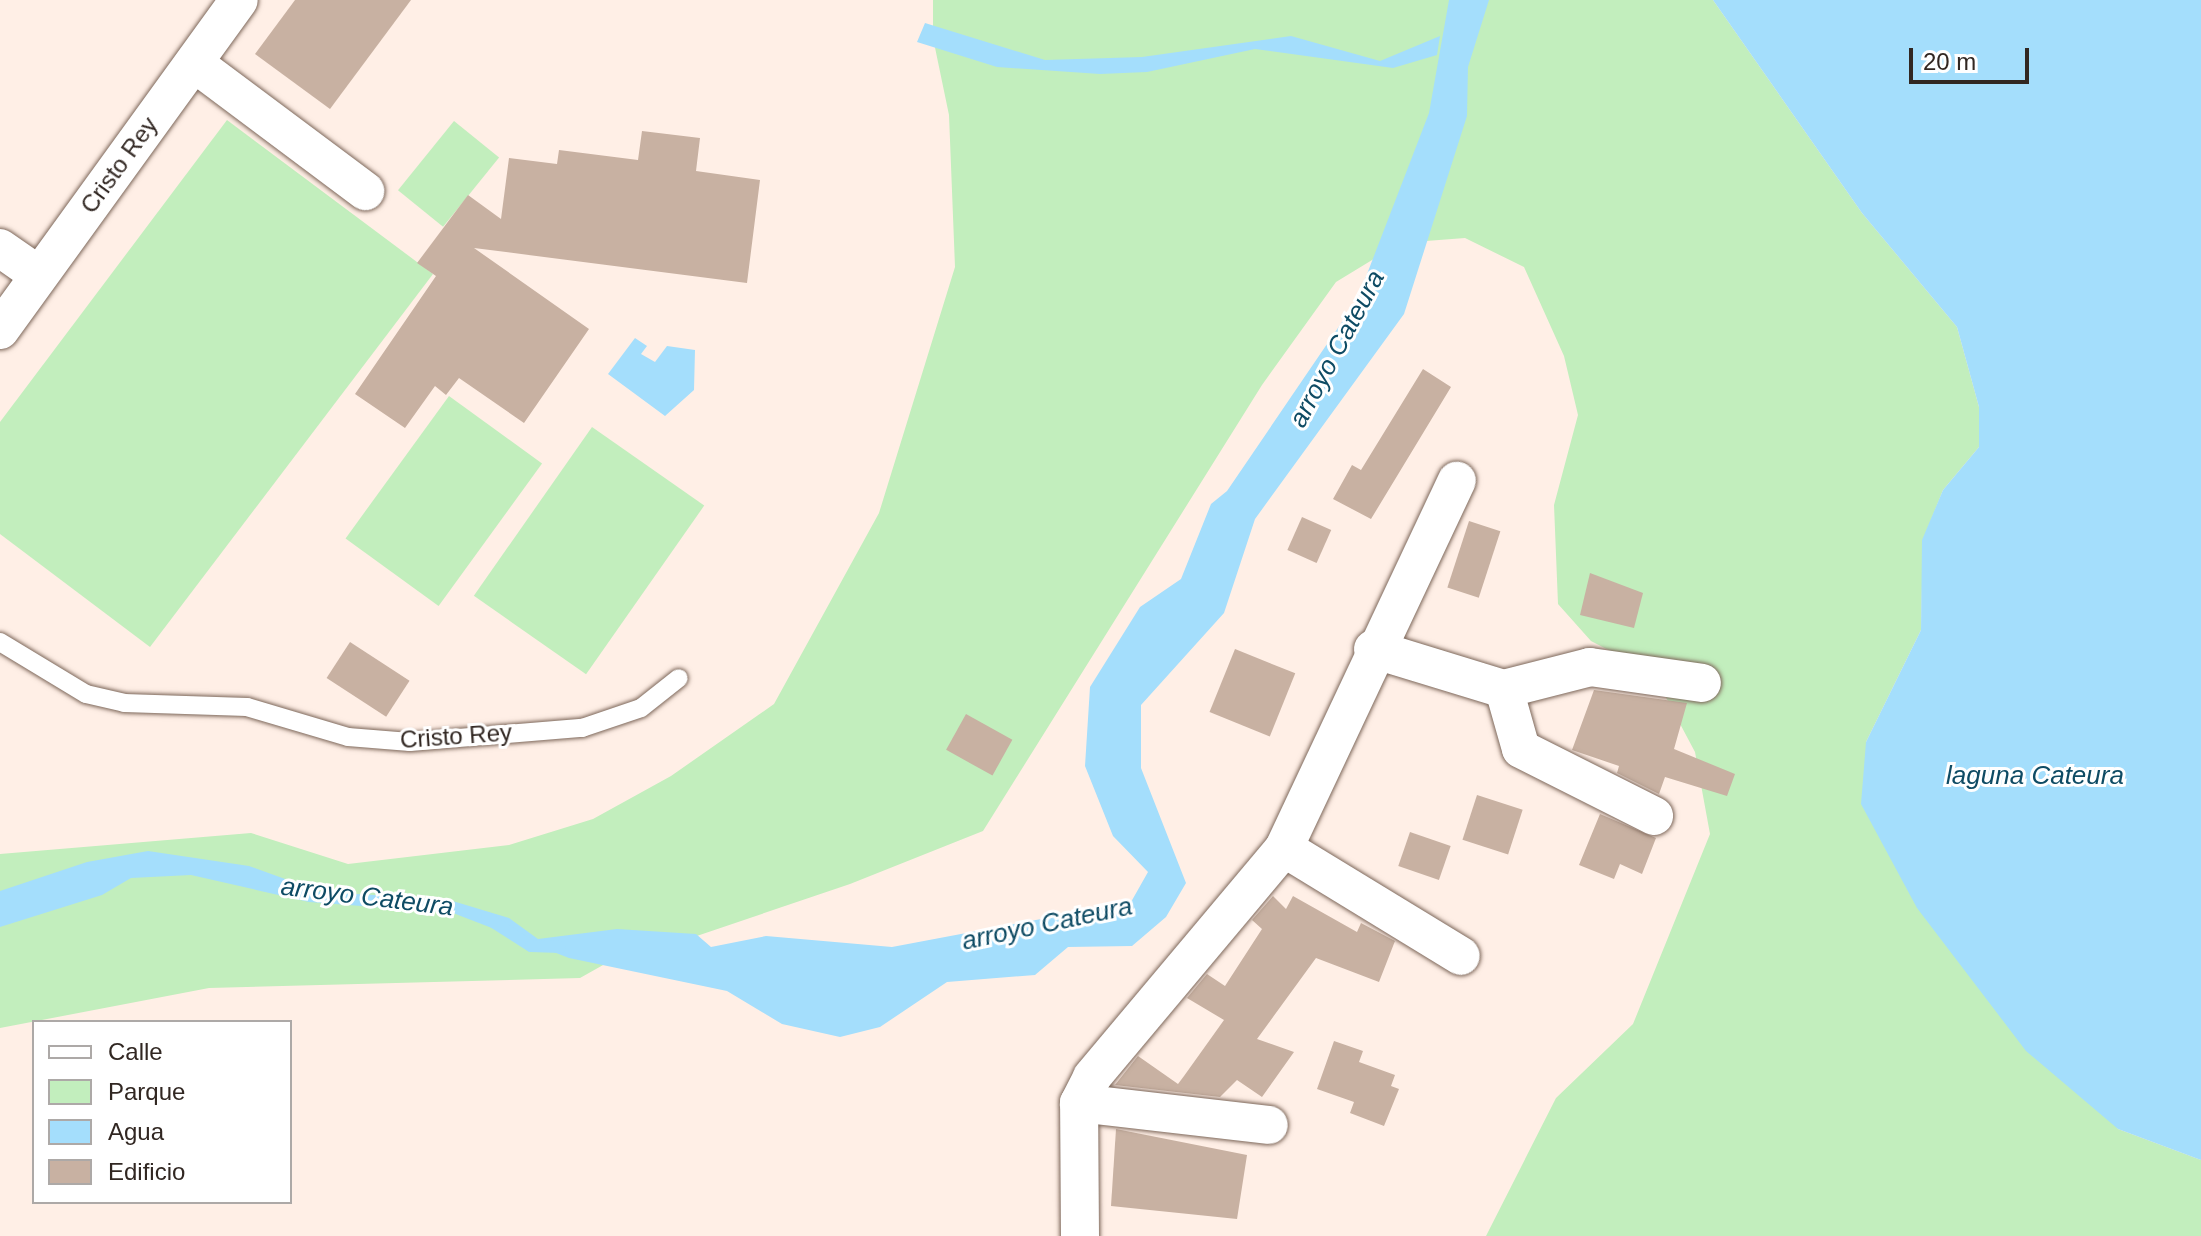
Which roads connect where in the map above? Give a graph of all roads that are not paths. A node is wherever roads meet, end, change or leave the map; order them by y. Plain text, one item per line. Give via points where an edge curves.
1 (239, 0) edge
2 (194, 63) junction
3 (365, 191) dead end
4 (0, 248) edge
5 (39, 275) junction
6 (0, 330) edge
7 (1457, 481) dead end
8 (0, 642) edge
9 (1373, 649) junction
10 (679, 678) dead end
11 (1702, 683) dead end
12 (1504, 689) junction
13 (1654, 816) dead end
14 (1284, 848) junction
15 (1461, 956) dead end
16 (1079, 1103) junction
17 (1269, 1125) dead end
18 (1080, 1236) edge

1 - 2 street, Cristo Rey
2 - 3 street
2 - 5 street, Cristo Rey
4 - 5 street
5 - 6 street, Cristo Rey
7 - 9 street
8 - 10 lane, Cristo Rey via 86,694 124,703 247,707 348,737 410,742 582,728 641,708
9 - 12 street
9 - 14 street
11 - 12 street via 1590,667
12 - 13 street via 1521,749
14 - 15 street
14 - 16 street via 1092,1077
16 - 17 street
16 - 18 street

